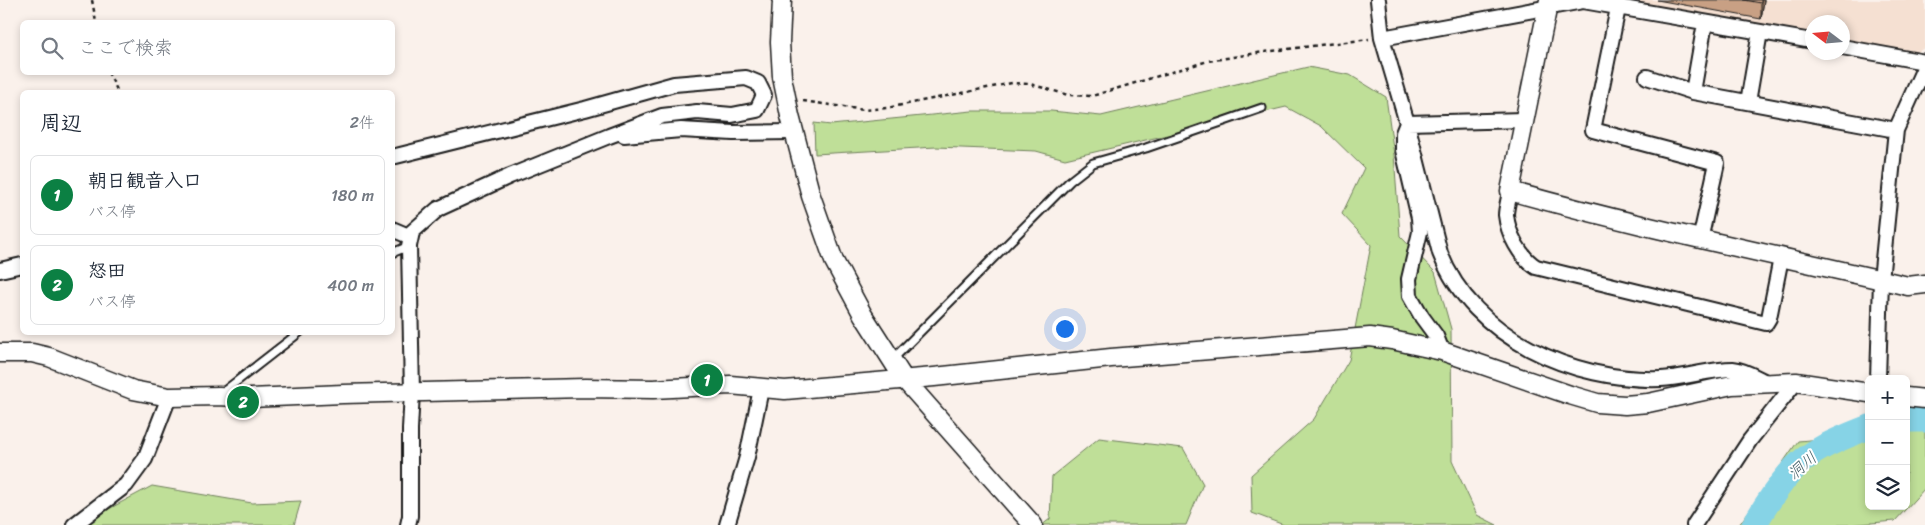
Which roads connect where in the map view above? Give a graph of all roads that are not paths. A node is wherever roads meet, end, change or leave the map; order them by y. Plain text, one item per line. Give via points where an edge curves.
1 (782, 0) edge
2 (1378, 0) edge
3 (1548, 4) edge
4 (1618, 8) junction
5 (1705, 23) junction
6 (1760, 32) junction
7 (1382, 38) junction
8 (1805, 41) edge
9 (1850, 49) edge
10 (1925, 64) edge
11 (1647, 77) dead end
12 (1693, 92) junction
13 (1748, 102) junction
14 (1262, 108) dead end
15 (1524, 120) junction
16 (1407, 123) junction
17 (791, 124) junction
18 (1896, 130) junction
19 (609, 136) junction
20 (395, 156) edge
21 (1510, 191) junction
22 (395, 231) edge
23 (1700, 240) junction
24 (410, 242) junction
25 (395, 251) edge
26 (1781, 258) junction
27 (20, 265) edge
28 (0, 270) edge
29 (1881, 280) junction
30 (1925, 284) edge
31 (296, 335) edge
32 (1442, 351) junction
33 (0, 353) edge
34 (892, 360) junction
35 (1878, 375) edge
36 (904, 379) junction
37 (1796, 382) junction
38 (1769, 383) junction
39 (761, 389) junction
40 (412, 392) junction
41 (1865, 392) edge
42 (219, 396) junction
43 (169, 397) junction
44 (1910, 398) edge
45 (1925, 399) edge
46 (74, 525) edge
47 (408, 525) edge
48 (728, 525) edge
49 (1033, 525) edge
50 (1694, 525) edge

1 - 17 street, bridge via 782,77
2 - 7 street
3 - 4 street via 1583,1
3 - 7 street
3 - 15 street
4 - 5 street
4 - 23 street via 1593,130 1717,163
5 - 6 street
5 - 12 street
6 - 8 street
6 - 13 street
7 - 16 street
9 - 10 street
10 - 18 street
11 - 12 street
12 - 13 street
13 - 18 street
14 - 34 lane via 1093,163 1070,180
15 - 16 street
15 - 21 street
16 - 32 street via 1402,134 1403,150 1420,232 1409,279 1410,296
16 - 38 street via 1446,268 1457,286 1490,322 1523,346 1583,370 1630,379 1662,379 1732,370
17 - 19 street via 733,133 681,130
17 - 34 street via 834,261 862,316
18 - 29 street
19 - 20 street via 662,116 697,112 732,115 757,110 764,95 758,83 746,78 674,84
19 - 24 street via 510,176 438,210 412,232
21 - 23 street
21 - 26 street via 1506,214 1510,232 1526,260 1536,267 1555,272 1766,323
22 - 24 street
23 - 26 street
24 - 25 lane
24 - 40 street
26 - 29 street
27 - 28 street
29 - 30 street via 1908,286
29 - 35 street
31 - 42 lane
32 - 36 street via 1370,337
32 - 38 street via 1597,403 1648,403 1732,385
33 - 43 street via 32,353 50,357 133,390
34 - 36 street
36 - 39 street via 785,390
36 - 49 street
37 - 38 street
37 - 41 street
37 - 50 street via 1750,440
39 - 40 street via 730,385
39 - 48 street
40 - 42 street via 250,398
40 - 47 street
42 - 43 street
43 - 46 street via 145,459 126,485
44 - 45 street

